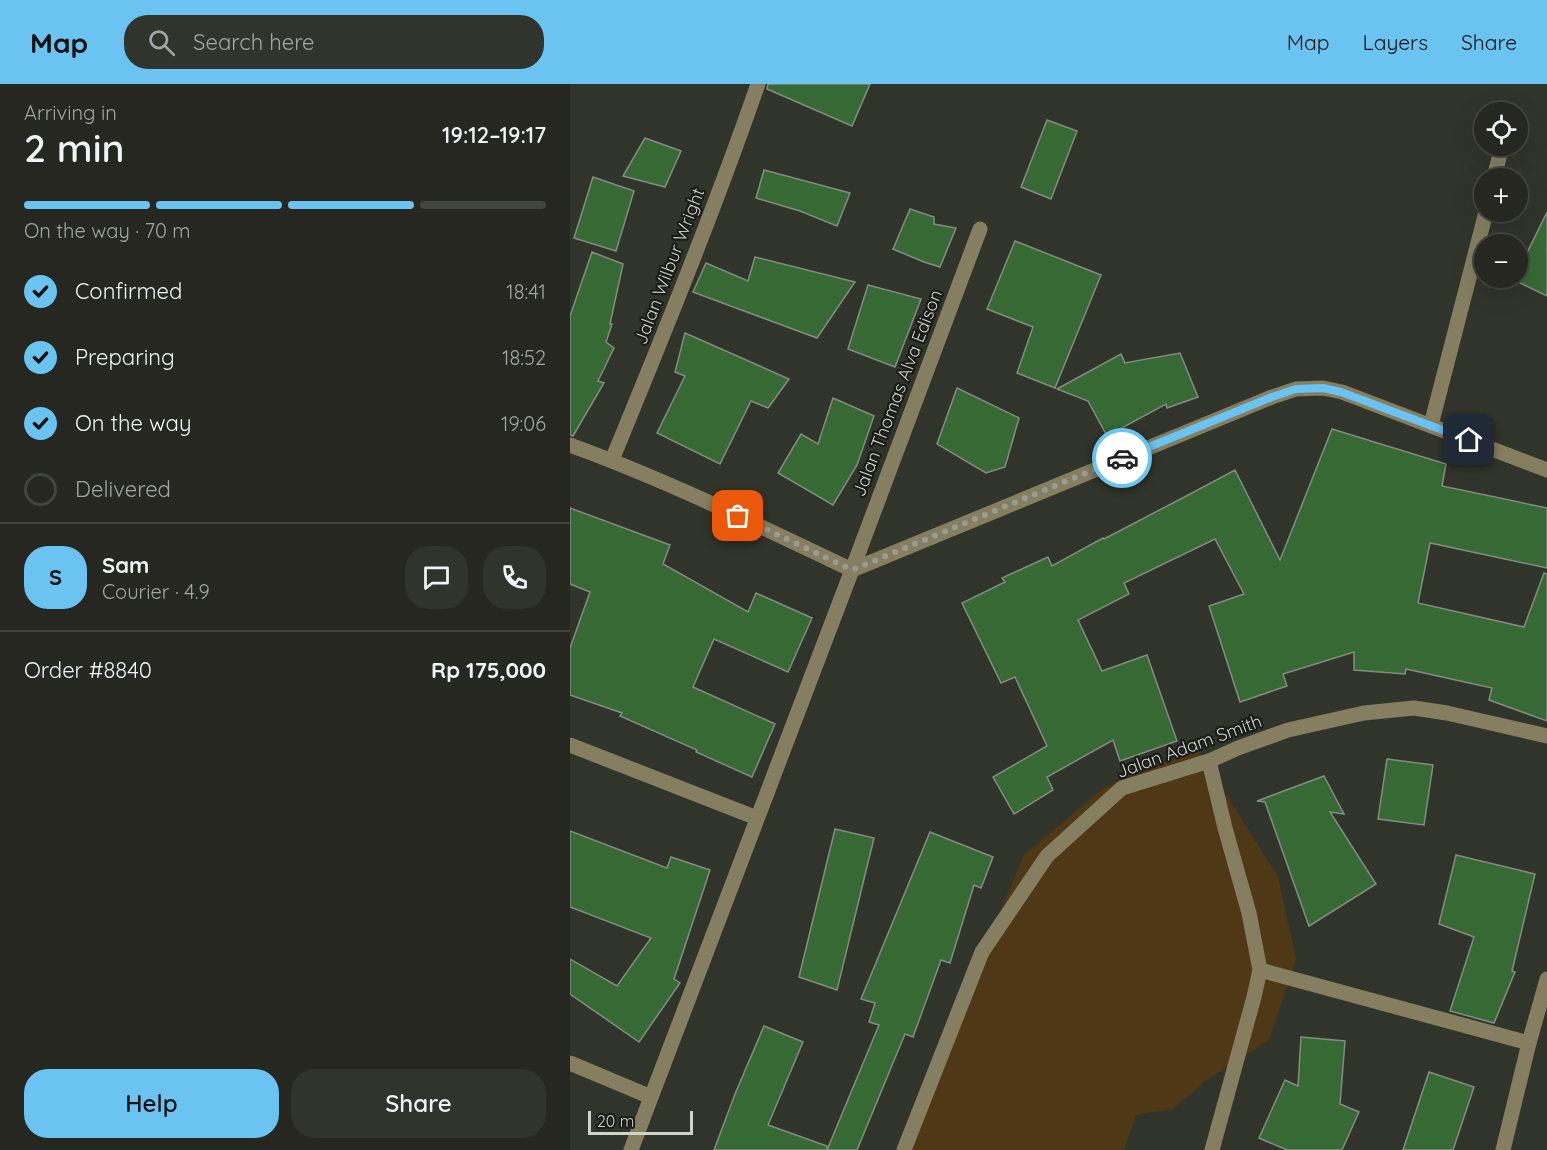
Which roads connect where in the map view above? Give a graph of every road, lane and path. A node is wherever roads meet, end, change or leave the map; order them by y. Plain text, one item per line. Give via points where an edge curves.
1 (758, 84) edge
2 (1483, 222) edge
3 (980, 229) dead end
4 (1431, 425) junction
5 (570, 445) edge
6 (612, 460) junction
7 (1547, 470) edge
8 (852, 570) junction
9 (1547, 736) edge
10 (570, 745) edge
11 (1209, 761) junction
12 (756, 818) junction
13 (1260, 970) junction
14 (1547, 979) edge
15 (1529, 1043) junction
16 (570, 1063) edge
17 (651, 1097) junction
18 (631, 1150) edge
19 (904, 1150) edge
20 (1212, 1150) edge
21 (1503, 1150) edge

1 - 6 street, Jalan Wilbur Wright via 674,309
2 - 4 street
3 - 8 street, Jalan Thomas Alva Edison
4 - 7 street
4 - 8 street via 1341,392 1296,389
5 - 6 street
6 - 8 street
8 - 12 street, Jalan Thomas Alva Edison
9 - 11 street, Jalan Adam Smith via 1447,713 1397,709 1288,730
10 - 12 street
11 - 13 street
11 - 19 street, Jalan Adam Smith via 1122,788 1047,856 982,952
12 - 17 street, Jalan Thomas Alva Edison
13 - 15 street
13 - 20 street
14 - 15 street
15 - 21 street
16 - 17 street
17 - 18 street, Jalan Thomas Alva Edison

